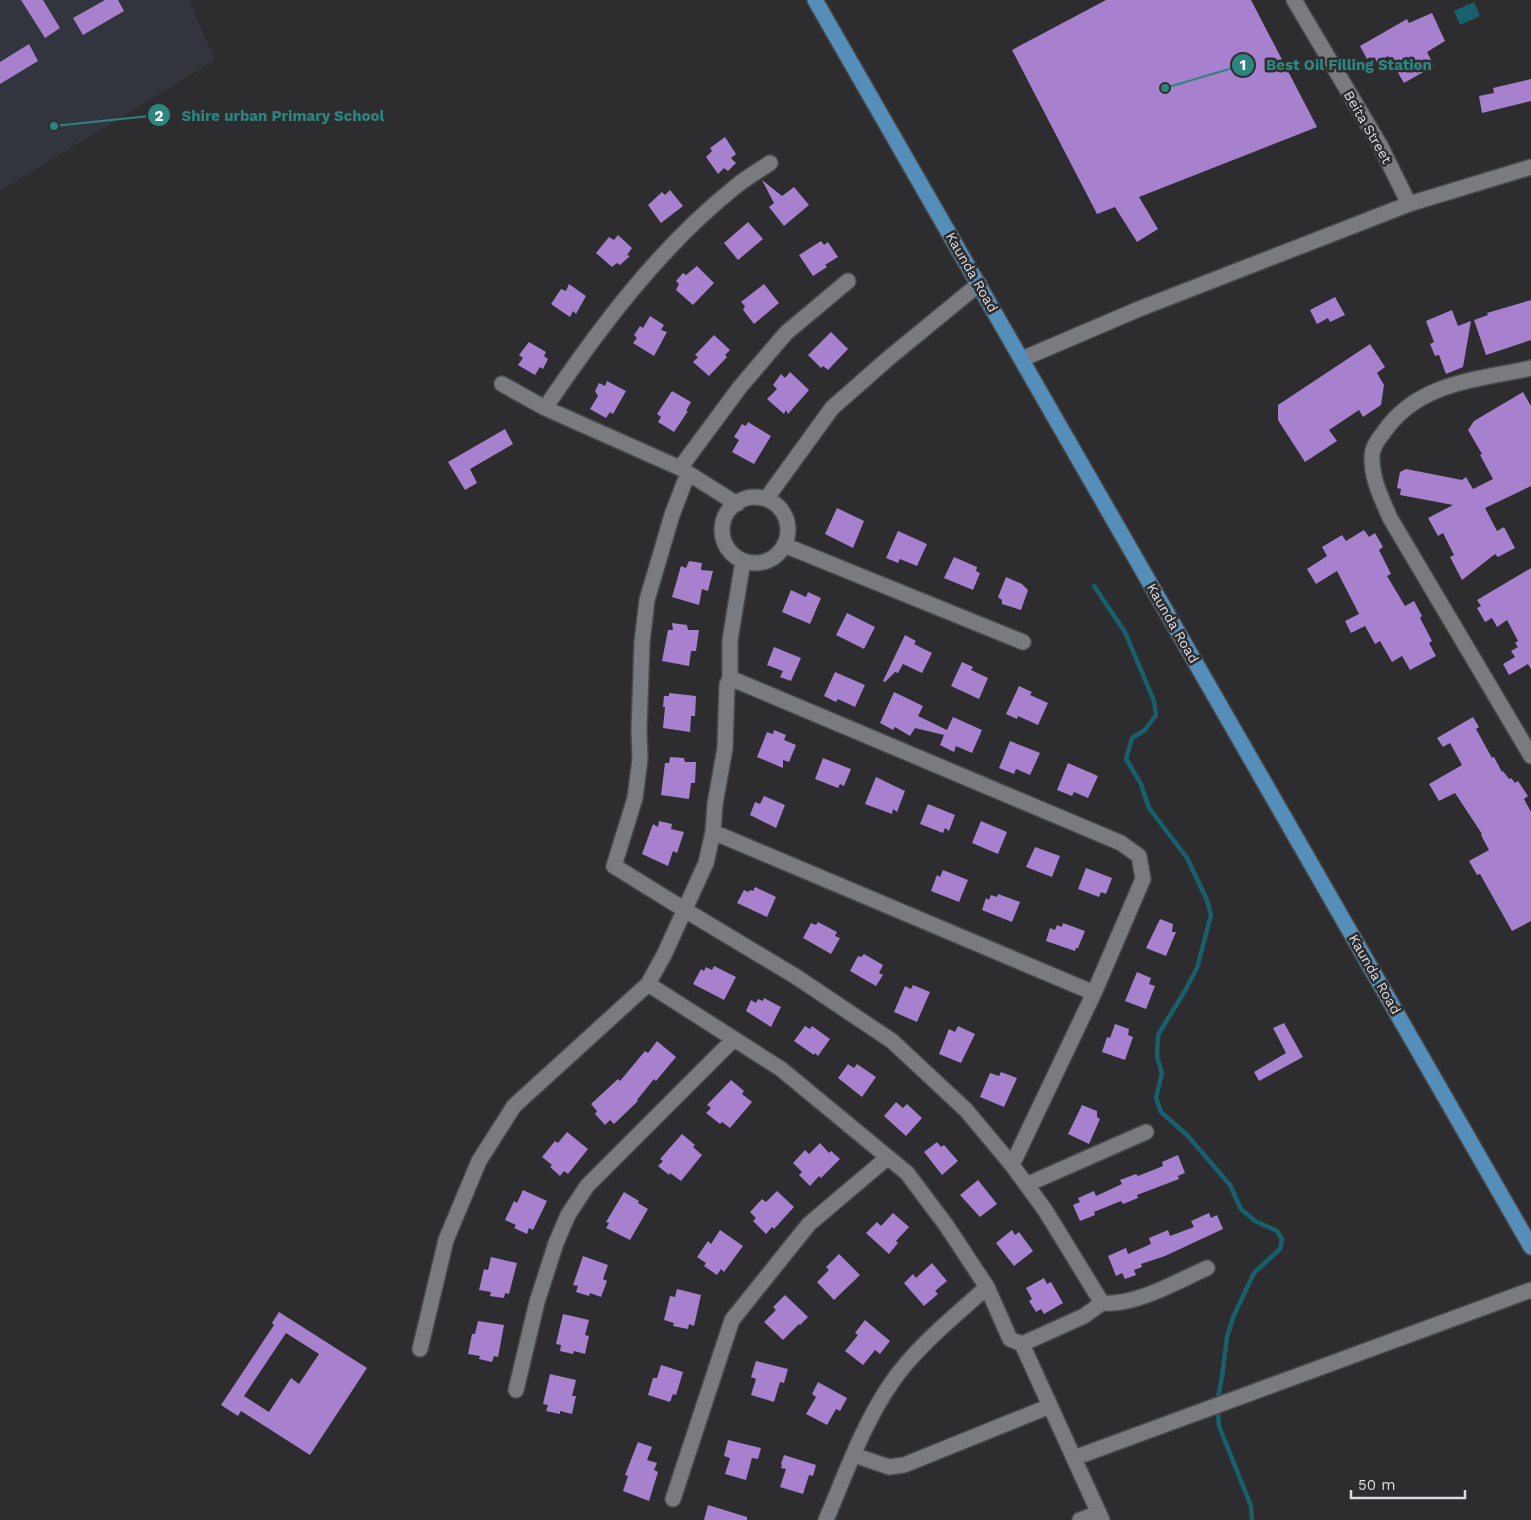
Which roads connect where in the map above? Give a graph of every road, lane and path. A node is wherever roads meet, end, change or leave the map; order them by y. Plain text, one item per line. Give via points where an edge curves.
1 (815, 0) edge
2 (1294, 0) edge
3 (770, 163) dead end
4 (1531, 167) edge
5 (1409, 204) junction
6 (848, 281) dead end
7 (979, 284) junction
8 (1022, 359) junction
9 (1531, 368) edge
10 (502, 384) dead end
11 (545, 408) junction
12 (684, 471) junction
13 (766, 500) junction
14 (737, 504) junction
15 (784, 545) junction
16 (743, 562) junction
17 (1023, 642) dead end
18 (730, 678) junction
19 (1531, 756) edge
20 (713, 832) junction
21 (685, 910) junction
22 (648, 984) junction
23 (1094, 993) junction
24 (733, 1040) junction
25 (1146, 1132) dead end
26 (887, 1158) junction
27 (1012, 1164) junction
28 (1028, 1184) junction
29 (1531, 1247) edge
30 (1207, 1268) dead end
31 (987, 1287) junction
32 (1531, 1290) edge
33 (1102, 1303) junction
34 (1022, 1344) junction
35 (420, 1350) dead end
36 (516, 1390) dead end
37 (1050, 1406) junction
38 (854, 1455) junction
39 (1074, 1458) junction
40 (673, 1499) dead end
41 (1100, 1516) edge
42 (826, 1520) edge
43 (1080, 1520) edge

1 - 7 main road, Kaunda Road
2 - 5 street, Beita Street via 1380,146
3 - 11 street via 736,186 689,227 608,319
4 - 5 street
5 - 8 street via 1175,294
6 - 12 street via 786,333 740,387
7 - 8 main road, Kaunda Road
7 - 13 street via 832,408
8 - 29 main road, Kaunda Road
9 - 19 street via 1447,386 1424,395 1394,418 1376,443 1371,457 1373,476 1390,518
10 - 11 street
11 - 12 street
12 - 14 street
12 - 21 street via 647,600 642,642 640,759 635,798 614,866
13 - 14 street via 753,497
13 - 15 street via 785,516 788,529
14 - 16 street via 730,508 721,532 732,555
15 - 16 street via 768,560 756,564
15 - 17 street
16 - 18 street via 730,640
18 - 20 street via 725,748
18 - 23 street via 1122,843 1139,856 1143,879
20 - 21 street via 706,863
20 - 23 street
21 - 22 street
21 - 27 street via 795,976 892,1040 966,1110
22 - 24 street
22 - 35 street via 514,1106 479,1161 446,1240
23 - 27 street
24 - 26 street via 781,1070
24 - 36 street via 587,1186 568,1215 537,1302
25 - 28 street
26 - 31 street via 906,1173
26 - 40 street via 809,1224 732,1320
27 - 28 street
28 - 33 street
30 - 33 street via 1147,1294 1116,1304
31 - 34 street via 1010,1339
31 - 38 street via 927,1342 892,1382
32 - 39 street
33 - 34 street via 1084,1316
34 - 37 street
37 - 38 street via 904,1465 889,1467
37 - 39 street
38 - 42 street
39 - 41 street
41 - 43 street

